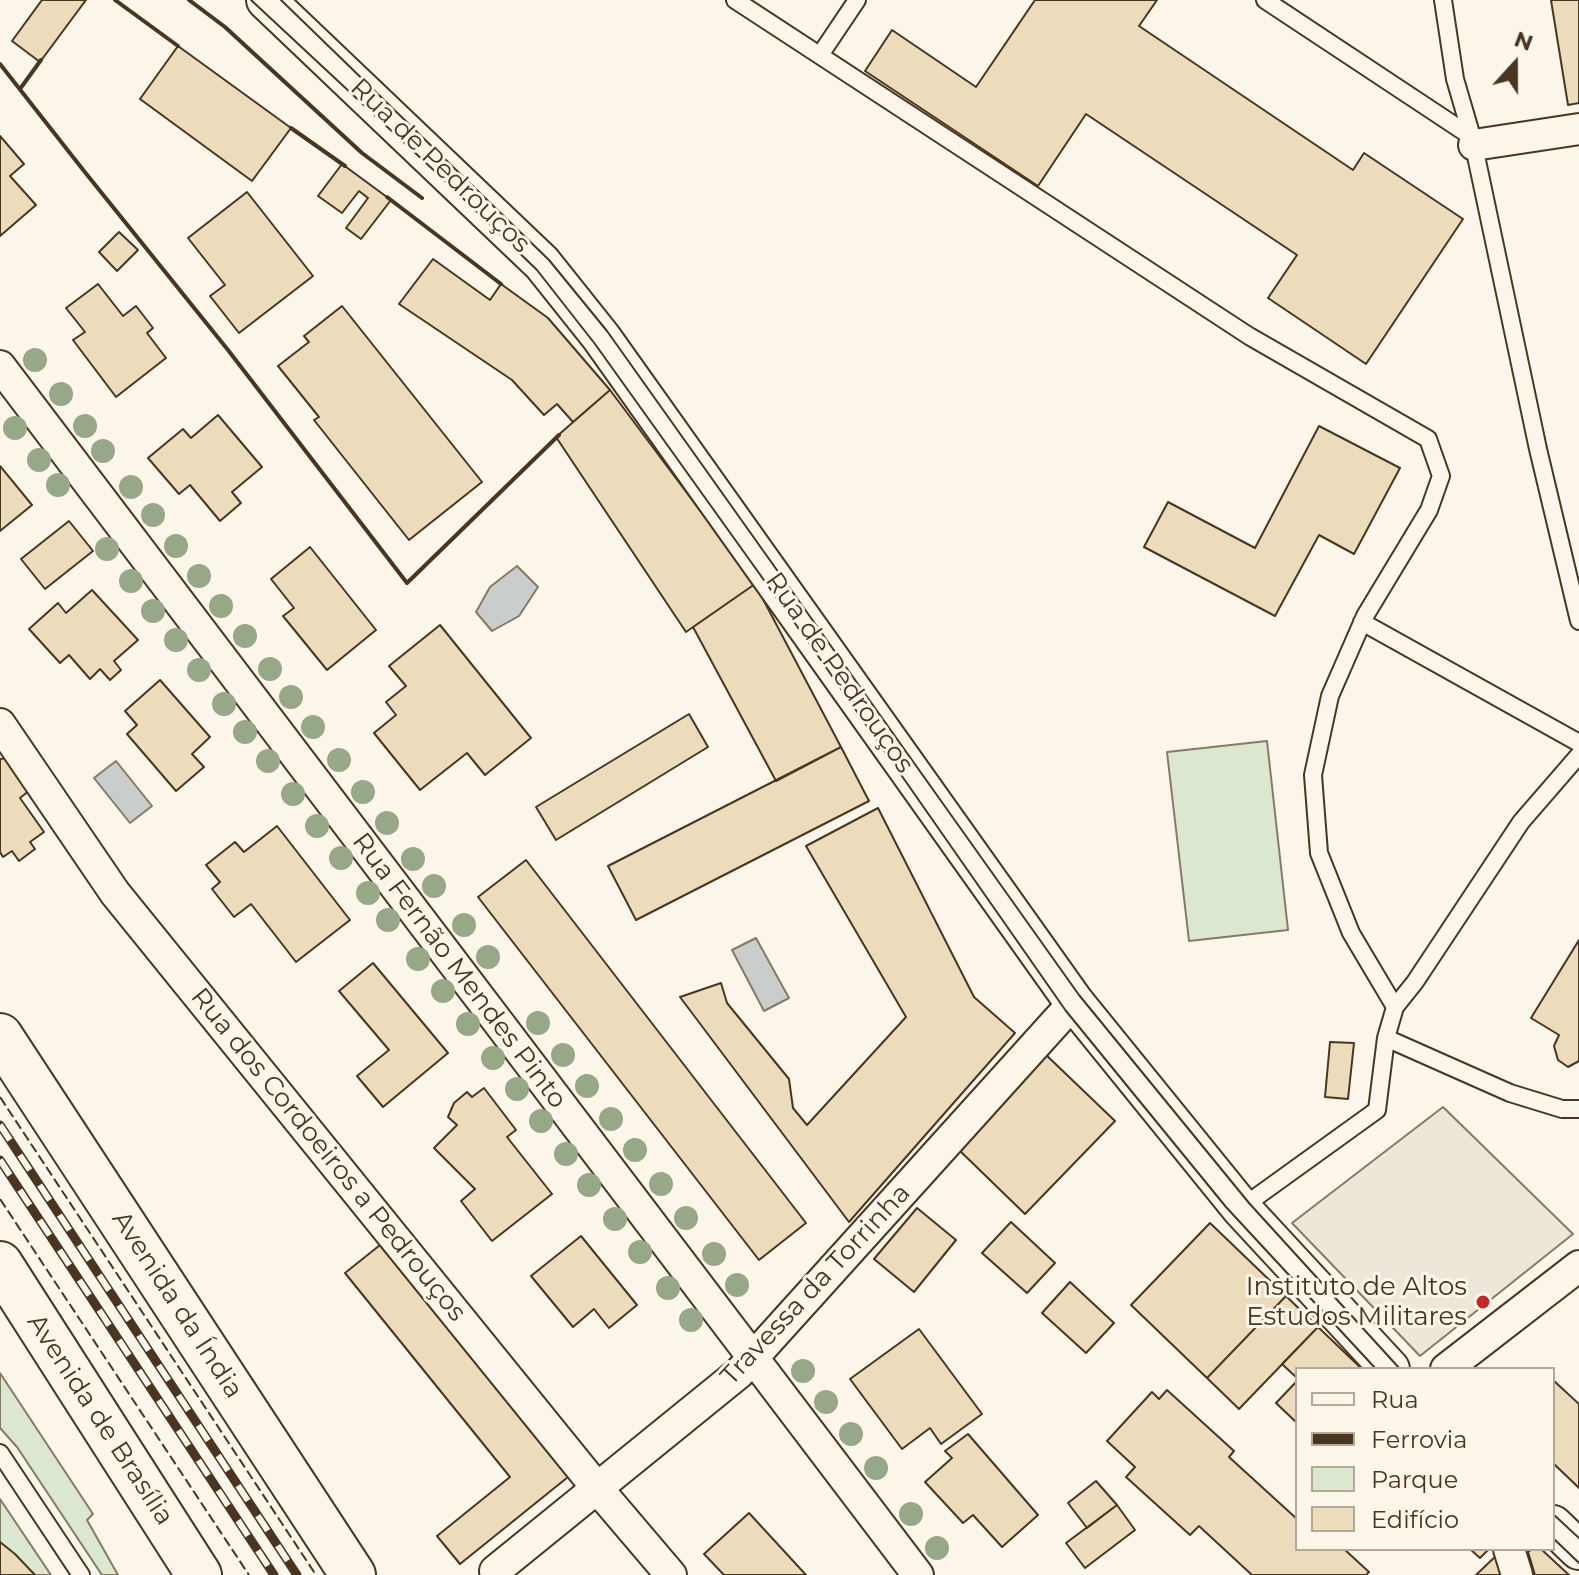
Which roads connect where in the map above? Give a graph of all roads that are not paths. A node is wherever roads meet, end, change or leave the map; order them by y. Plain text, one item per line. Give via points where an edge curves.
1 (266, 0) edge
2 (735, 0) edge
3 (857, 0) edge
4 (1265, 0) edge
5 (1443, 0) edge
6 (820, 55) junction
7 (1579, 129) edge
8 (1473, 141) junction
9 (0, 366) edge
10 (1579, 621) edge
11 (1362, 622) junction
12 (0, 724) edge
13 (1579, 743) edge
14 (1579, 755) edge
15 (1074, 1002) junction
16 (1395, 1007) junction
17 (0, 1036) edge
18 (1386, 1038) junction
19 (1579, 1109) edge
20 (1241, 1208) junction
21 (0, 1264) edge
22 (1579, 1266) edge
23 (753, 1358) junction
24 (1388, 1367) edge
25 (1449, 1367) edge
26 (270, 1447) junction
27 (0, 1453) edge
28 (597, 1488) junction
29 (1555, 1527) edge
30 (1579, 1550) edge
31 (1510, 1551) edge
32 (495, 1571) dead end
33 (81, 1575) edge
34 (199, 1575) edge
35 (353, 1575) edge
36 (387, 1575) edge
37 (671, 1575) edge
38 (918, 1575) edge
39 (1517, 1575) edge

1 - 15 street, Rua de Pedrouços via 542,263 601,337
2 - 6 lane
3 - 6 lane
4 - 8 lane
5 - 8 lane via 1455,79
6 - 11 lane via 1249,336 1428,439 1441,476 1429,510
7 - 8 street
8 - 10 lane
9 - 23 street, Rua Fernão Mendes Pinto
11 - 13 lane
11 - 16 lane via 1330,696 1313,775 1319,853 1351,933
12 - 28 street, Rua dos Cordoeiros a Pedrouços via 115,893
14 - 16 lane via 1521,822
15 - 20 street, Rua de Pedrouços
15 - 23 street, Travessa da Torrinha
16 - 18 lane
17 - 26 main road, Avenida da Índia
18 - 19 lane via 1510,1093
18 - 20 lane via 1377,1110
20 - 24 street, Rua de Pedrouços
21 - 34 main road, Avenida de Brasília
22 - 25 street
23 - 28 street, Travessa da Torrinha
23 - 38 street, Rua Fernão Mendes Pinto
26 - 35 main road, Avenida da Índia
26 - 36 main road
27 - 33 lane
28 - 32 street, Travessa da Torrinha
28 - 37 street, Rua dos Cordoeiros a Pedrouços
29 - 30 street
31 - 39 street

